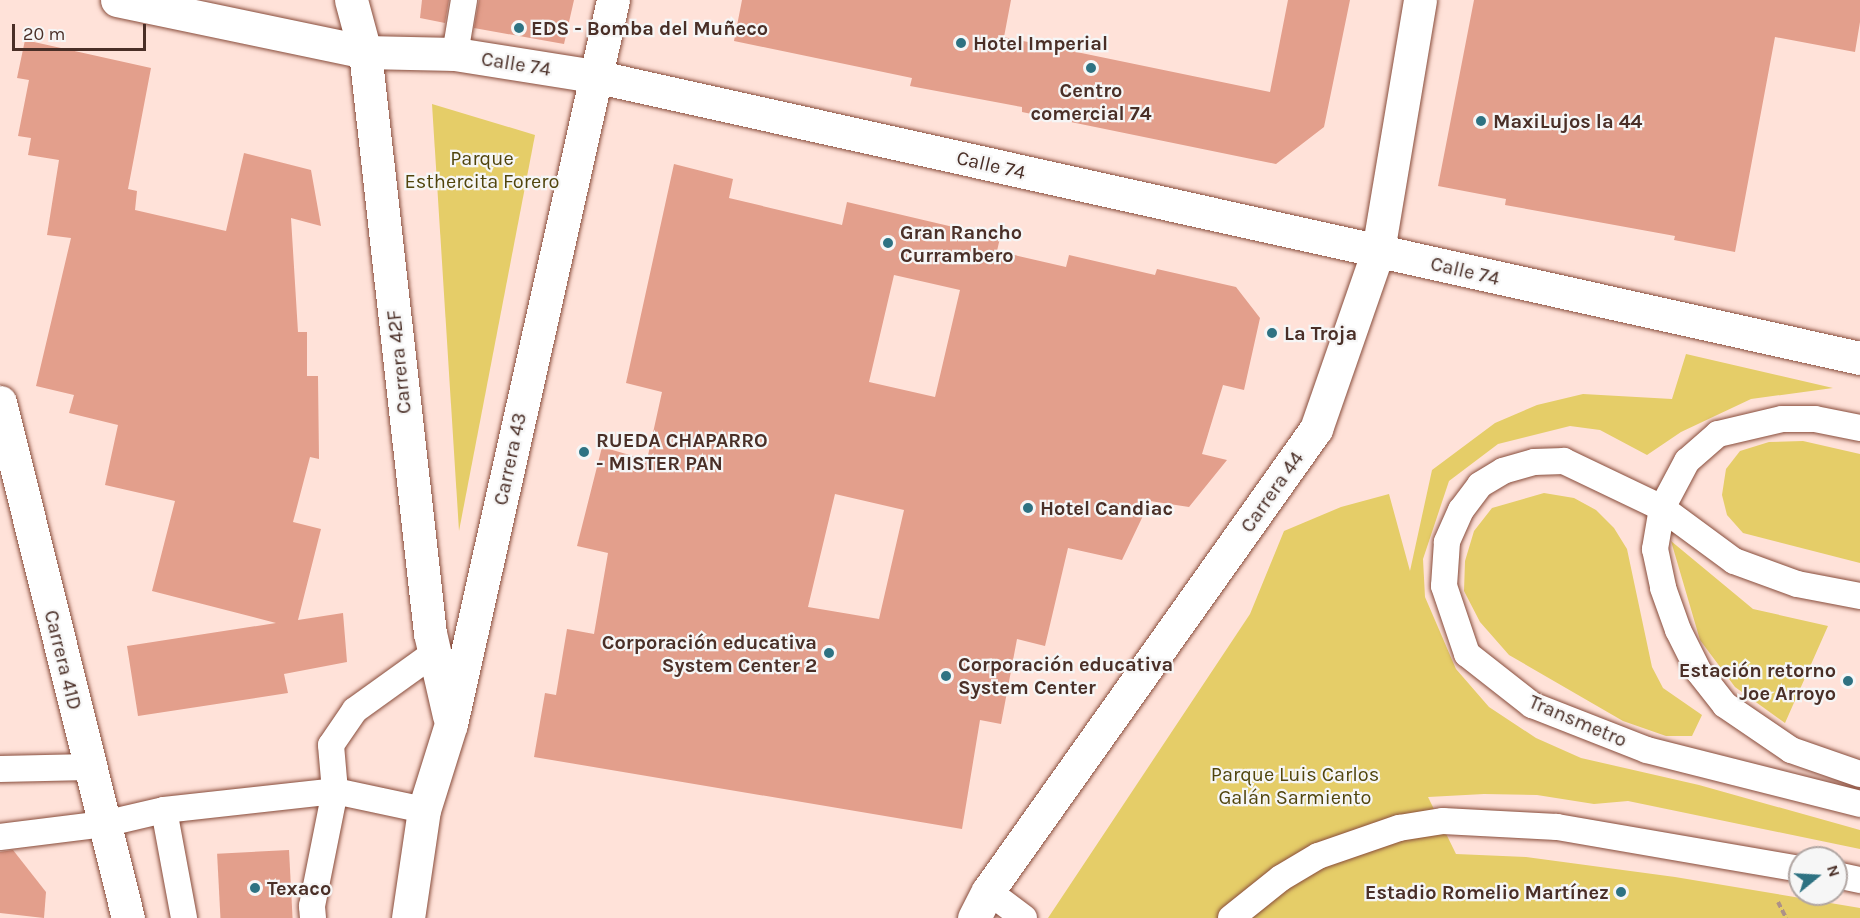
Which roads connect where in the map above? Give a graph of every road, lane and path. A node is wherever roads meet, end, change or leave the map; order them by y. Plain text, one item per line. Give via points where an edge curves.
1 (117, 0) edge
2 (351, 0) edge
3 (464, 0) edge
4 (613, 0) edge
5 (1420, 0) edge
6 (365, 52) junction
7 (455, 54) junction
8 (594, 76) junction
9 (1378, 251) junction
10 (1860, 358) edge
11 (0, 402) edge
12 (1860, 428) edge
13 (12, 507) edge
14 (1662, 508) junction
15 (1860, 596) edge
16 (433, 654) junction
17 (451, 724) junction
18 (90, 767) junction
19 (0, 769) edge
20 (1860, 774) edge
21 (335, 791) junction
22 (1860, 804) edge
23 (164, 810) junction
24 (424, 810) junction
25 (104, 824) junction
26 (0, 830) edge
27 (0, 837) edge
28 (1788, 866) edge
29 (981, 904) edge
30 (128, 918) edge
31 (184, 918) edge
32 (313, 918) edge
33 (408, 918) edge
34 (1024, 918) edge
35 (1231, 918) edge

1 - 6 street, Calle 74
2 - 6 street, Carrera 42F
3 - 7 lane
4 - 8 street, Carrera 43
5 - 9 street, Carrera 44
6 - 7 street, Calle 74
6 - 16 street, Carrera 42F
7 - 8 street, Calle 74
8 - 9 street, Calle 74
8 - 17 street, Carrera 43
9 - 10 street, Calle 74
9 - 29 street, Carrera 44 via 1316,429
11 - 13 street, Carrera 41D
12 - 14 lane via 1815,418 1782,419 1718,434 1687,461
13 - 18 street, Carrera 41D
14 - 15 lane, Transmetro via 1734,561 1797,584
14 - 20 lane via 1654,549 1663,588 1698,672 1725,705 1752,727 1791,750
14 - 22 lane, Transmetro via 1564,461 1534,462 1503,471 1480,485 1461,510 1447,542 1444,586 1467,654 1532,705 1582,727 1647,750
16 - 17 street, Carrera 42F
16 - 21 lane via 355,710 331,745
17 - 24 street, Carrera 43
18 - 19 lane
18 - 25 street, Carrera 41D
21 - 23 lane
21 - 24 lane
21 - 32 lane via 312,906
23 - 25 lane
23 - 31 lane
24 - 33 street, Carrera 43
25 - 27 lane
25 - 30 street, Carrera 41D
26 - 27 lane
28 - 35 lane via 1557,827 1443,820 1399,828 1318,856 1281,878
29 - 34 lane

